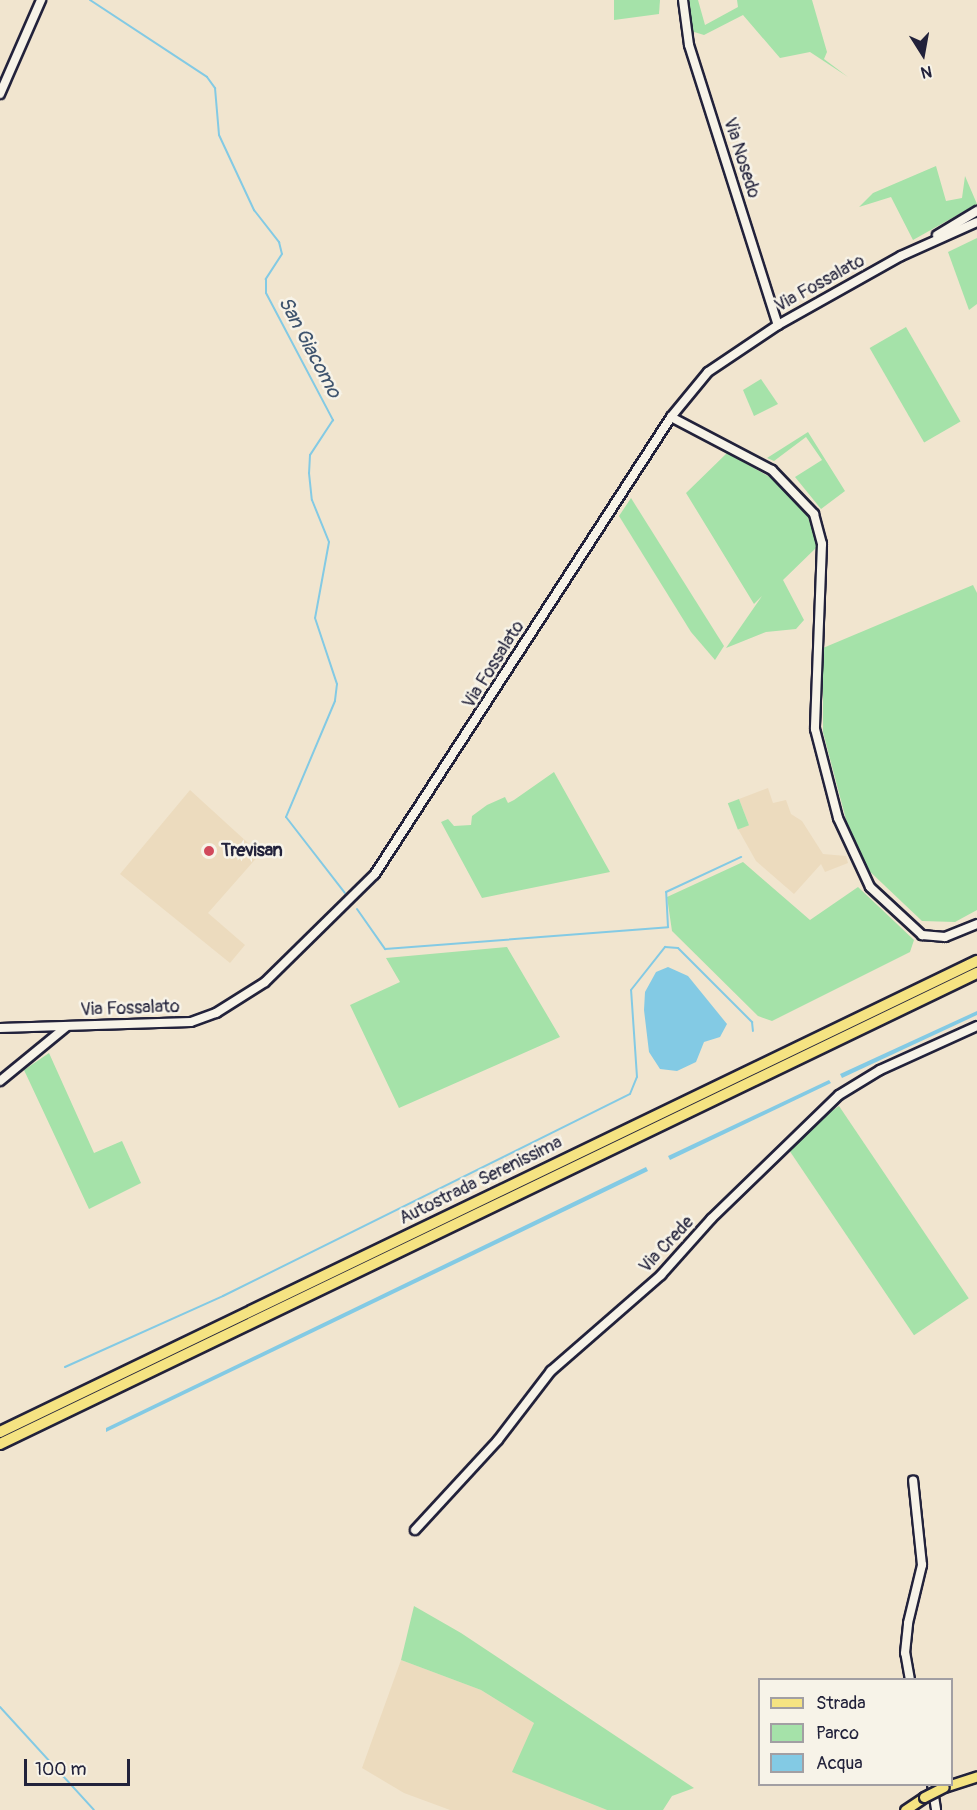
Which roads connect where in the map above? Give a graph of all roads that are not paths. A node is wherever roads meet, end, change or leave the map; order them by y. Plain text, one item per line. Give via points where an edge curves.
1 (41, 0) edge
2 (683, 0) edge
3 (0, 94) edge
4 (977, 211) edge
5 (977, 222) edge
6 (929, 242) junction
7 (778, 325) junction
8 (671, 417) junction
9 (977, 924) edge
10 (977, 961) edge
11 (977, 973) edge
12 (977, 1026) edge
13 (66, 1027) junction
14 (0, 1028) edge
15 (0, 1081) edge
16 (0, 1432) edge
17 (0, 1444) edge
18 (913, 1480) dead end
19 (415, 1530) dead end
20 (910, 1678) edge
21 (977, 1776) edge
22 (953, 1784) edge
23 (932, 1786) edge
24 (947, 1786) edge
25 (905, 1810) edge
26 (936, 1810) edge

1 - 3 street
2 - 7 street, Via Nosedo via 689,45
4 - 6 street
5 - 6 street, Via Fossalato
6 - 7 street, Via Fossalato
7 - 8 street, Via Fossalato via 716,365
8 - 9 street via 772,470 814,514 822,544 815,729 849,848 870,887 922,935 945,937
8 - 13 street, Via Fossalato via 396,843 348,905 265,982 216,1013 168,1025
10 - 16 highway, Autostrada Serenissima
11 - 17 highway, Autostrada Serenissima
12 - 19 street, Via Crede via 880,1070 840,1095 711,1219 661,1275 551,1371 498,1440
13 - 14 street, Via Fossalato
13 - 15 street
18 - 20 street via 922,1565 907,1633
21 - 22 main road, bridge
23 - 26 street
24 - 25 main road, bridge

